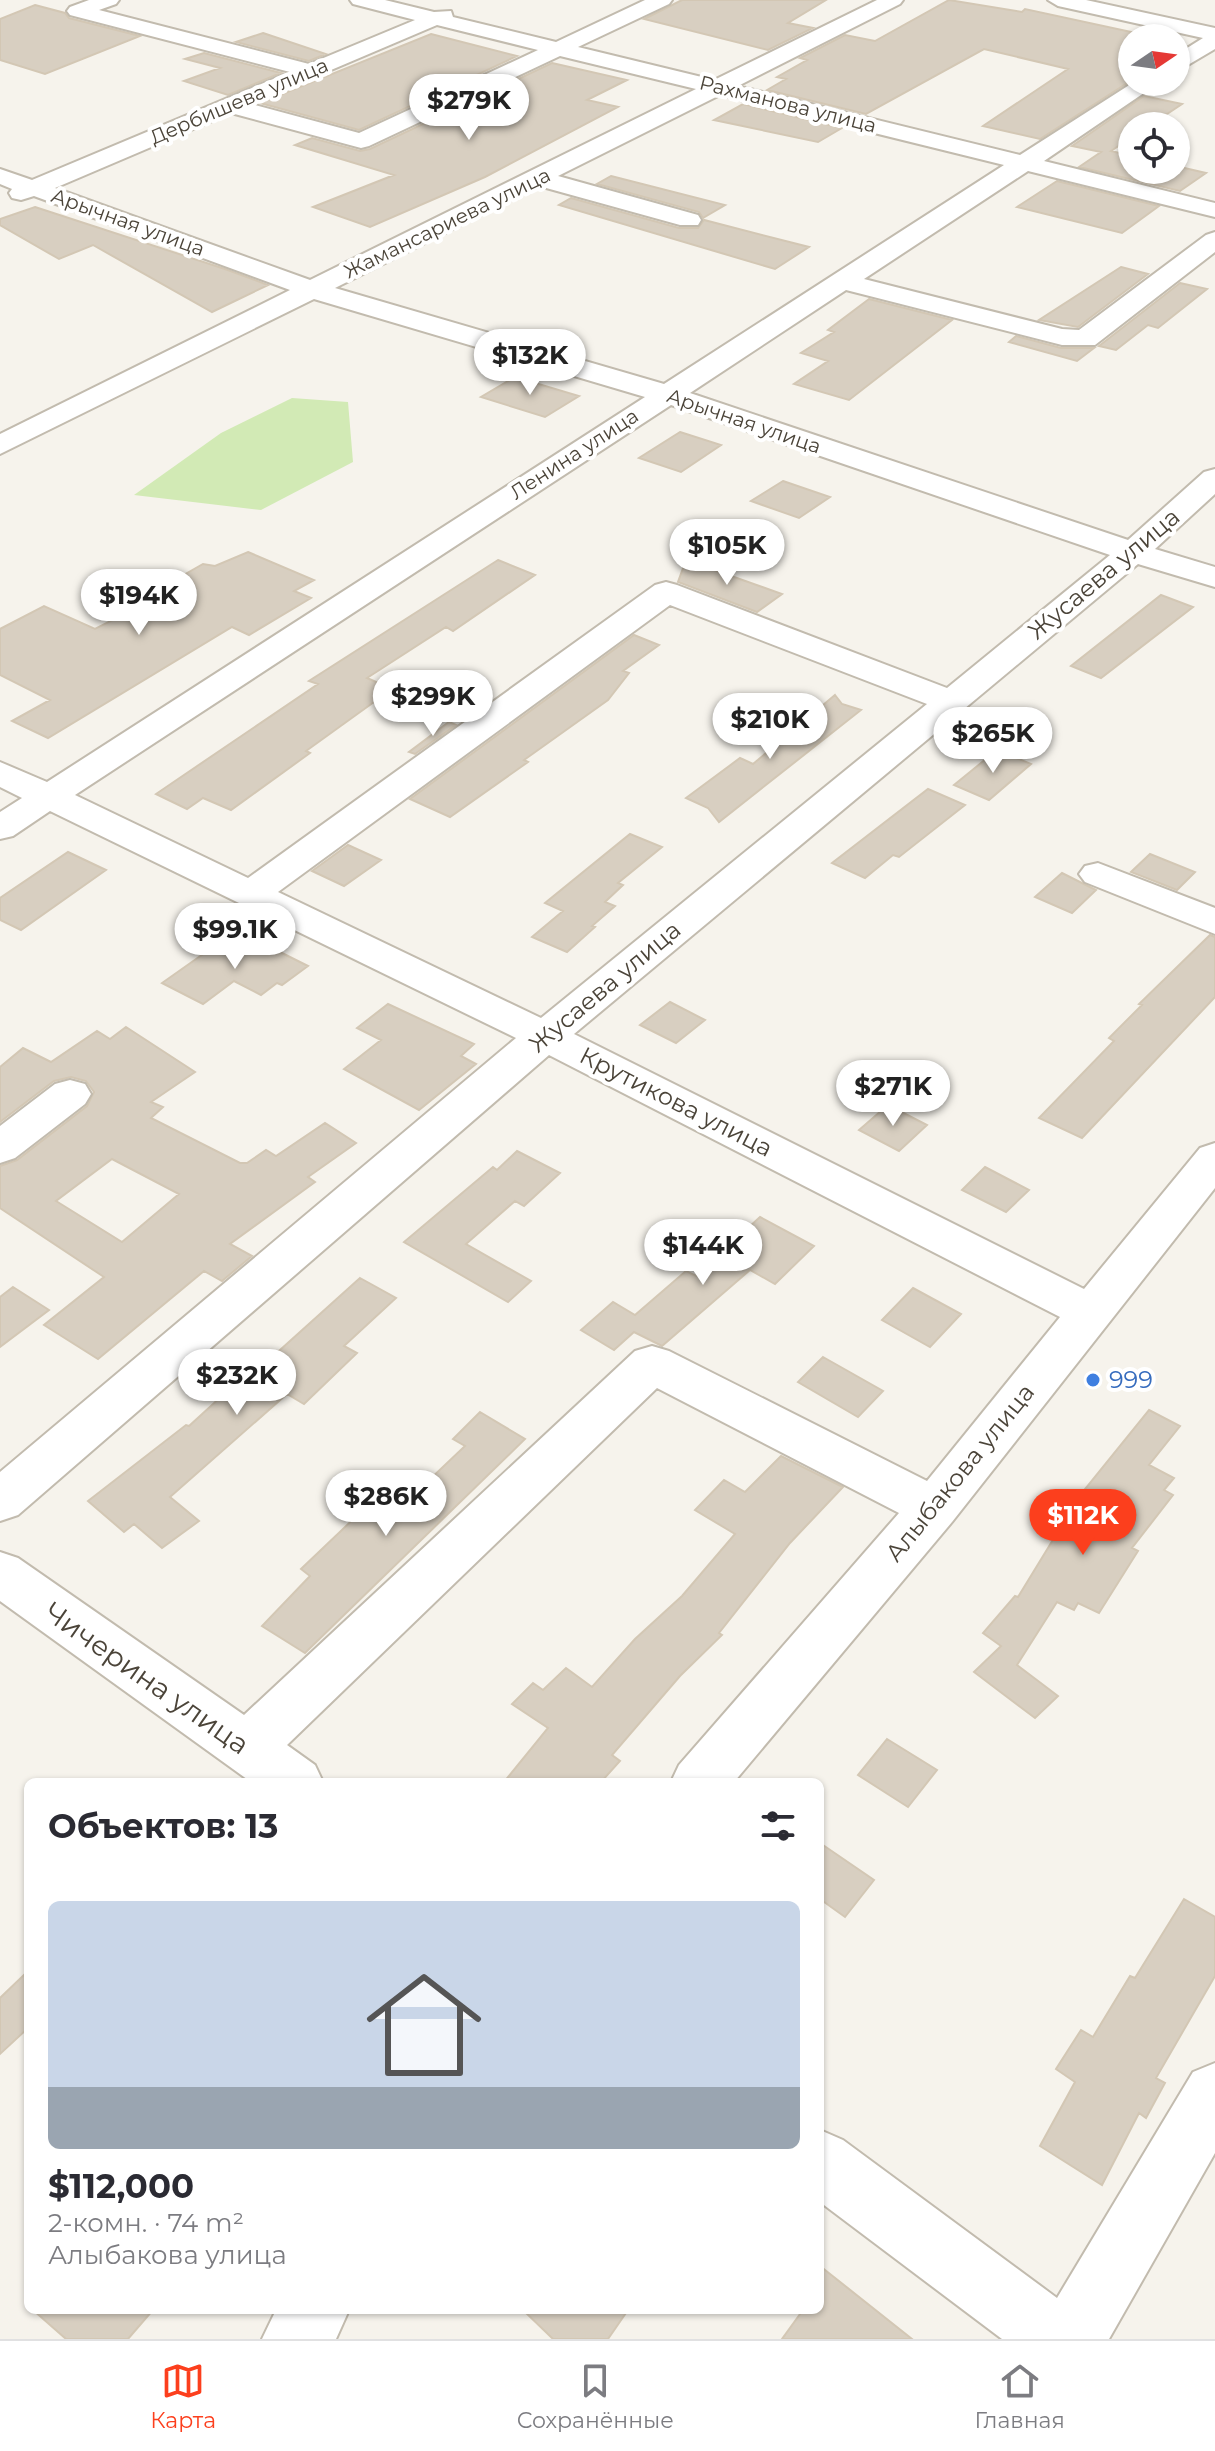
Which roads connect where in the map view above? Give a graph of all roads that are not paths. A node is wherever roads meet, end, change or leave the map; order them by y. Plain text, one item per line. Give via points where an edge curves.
1 (109, 0) edge
2 (360, 0) edge
3 (662, 0) edge
4 (893, 0) edge
5 (1058, 0) edge
6 (463, 6) dead end
7 (434, 19) junction
8 (1215, 37) edge
9 (558, 49) junction
10 (1190, 55) edge
11 (312, 71) junction
12 (720, 87) junction
13 (1127, 96) edge
14 (229, 105) junction
15 (1023, 164) junction
16 (0, 176) edge
17 (538, 178) junction
18 (34, 187) junction
19 (0, 202) edge
20 (1215, 210) edge
21 (689, 220) dead end
22 (1215, 240) edge
23 (841, 281) junction
24 (313, 290) junction
25 (666, 394) junction
26 (0, 445) edge
27 (1215, 478) edge
28 (1133, 552) junction
29 (1215, 577) edge
30 (951, 701) junction
31 (0, 773) edge
32 (47, 797) junction
33 (0, 828) edge
34 (1098, 874) dead end
35 (249, 895) junction
36 (1215, 922) edge
37 (545, 1036) junction
38 (70, 1094) dead end
39 (0, 1148) edge
40 (1215, 1158) edge
41 (1090, 1312) junction
42 (0, 1501) edge
43 (934, 1508) junction
44 (0, 1573) edge
45 (246, 1748) junction
46 (289, 1778) edge
47 (702, 1778) edge
48 (1215, 2093) edge
49 (824, 2165) edge
50 (313, 2314) edge
51 (296, 2339) edge
52 (1057, 2339) edge
53 (1071, 2339) edge

1 - 11 street via 77,11
2 - 7 street, Рахманова улица
3 - 9 street
4 - 12 street, Жамансариева улица
5 - 8 street
6 - 7 street, Дербишева улица
7 - 9 street, Рахманова улица
7 - 11 street, Дербишева улица
8 - 10 street
9 - 12 street, Рахманова улица
9 - 14 street via 361,141
11 - 14 street, Дербишева улица
12 - 15 street, Рахманова улица
12 - 17 street, Жамансариева улица
13 - 15 street, Ленина улица
14 - 18 street, Дербишева улица
15 - 20 street, Рахманова улица
15 - 23 street, Ленина улица
16 - 18 street, Арычная улица
17 - 21 street
17 - 24 street, Жамансариева улица
18 - 19 street, Дербишева улица
18 - 24 street, Арычная улица
22 - 23 street via 1085,339
23 - 25 street, Ленина улица
24 - 25 street, Арычная улица
24 - 26 street, Жамансариева улица
25 - 28 street, Арычная улица
25 - 32 street, Ленина улица
27 - 28 street, Жусаева улица
28 - 29 street, Арычная улица
28 - 30 street, Жусаева улица
30 - 35 street via 666,592
30 - 37 street, Жусаева улица
31 - 32 street, Крутикова улица
32 - 33 street, Ленина улица
32 - 35 street, Крутикова улица
34 - 36 street
35 - 37 street, Крутикова улица
37 - 41 street, Крутикова улица
37 - 42 street, Жусаева улица
38 - 39 street
40 - 41 street, Алыбакова улица
41 - 43 street, Алыбакова улица
43 - 45 street via 652,1364
43 - 47 street, Алыбакова улица
44 - 45 street, Чичерина улица
45 - 46 street, Чичерина улица
48 - 53 street
49 - 52 street
50 - 51 street

